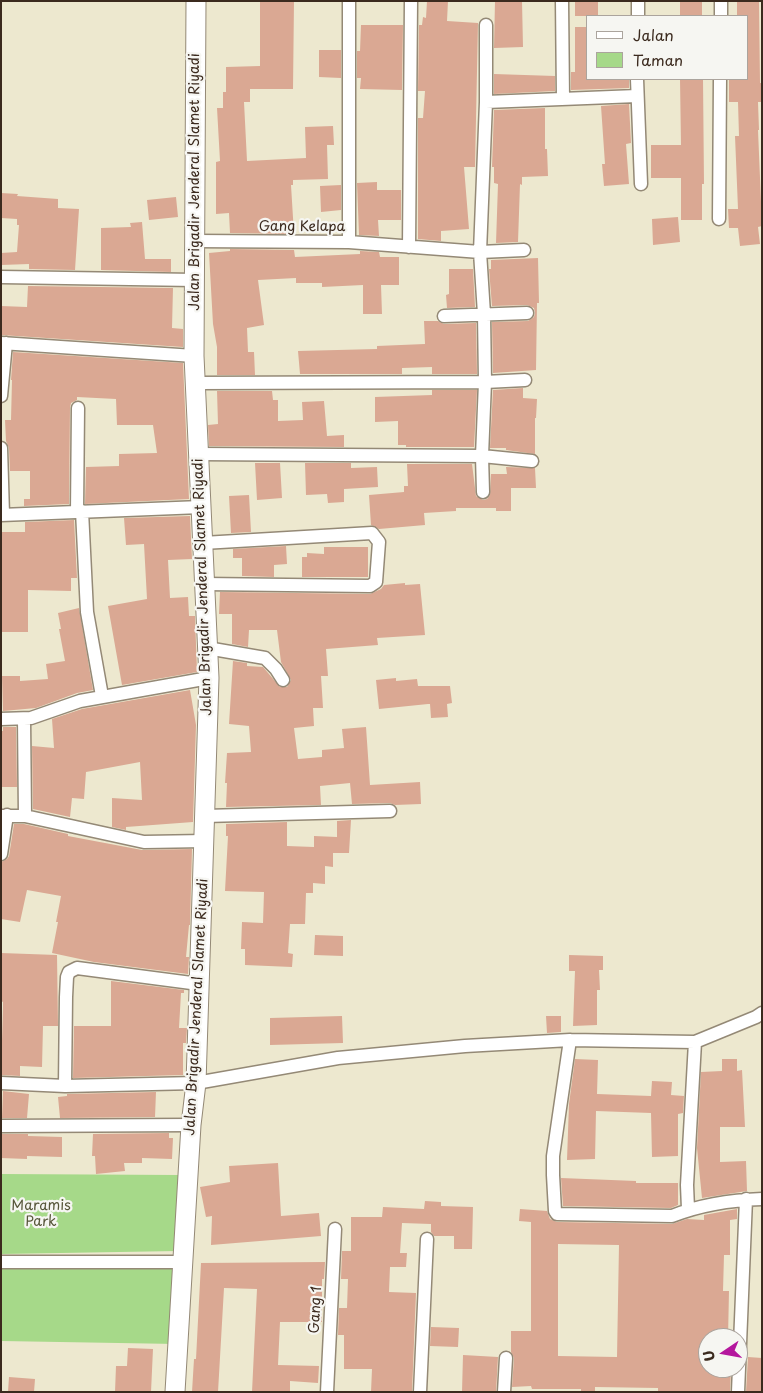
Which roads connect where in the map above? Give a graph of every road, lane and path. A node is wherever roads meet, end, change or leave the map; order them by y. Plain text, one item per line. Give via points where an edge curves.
1 (196, 1) edge
2 (350, 1) edge
3 (411, 1) edge
4 (562, 1) edge
5 (638, 1) edge
6 (721, 1) edge
7 (638, 15) edge
8 (721, 15) edge
9 (486, 25) dead end
10 (637, 80) edge
11 (720, 80) edge
12 (636, 96) junction
13 (563, 98) junction
14 (486, 102) junction
15 (641, 184) dead end
16 (719, 220) dead end
17 (194, 241) junction
18 (349, 242) junction
19 (409, 247) junction
20 (524, 250) dead end
21 (480, 252) junction
22 (1, 277) edge
23 (195, 280) junction
24 (528, 313) dead end
25 (484, 314) junction
26 (444, 316) dead end
27 (4, 343) edge
28 (194, 356) junction
29 (525, 380) dead end
30 (485, 382) junction
31 (197, 383) junction
32 (1, 396) edge
33 (78, 408) dead end
34 (1, 448) edge
35 (199, 454) junction
36 (482, 456) junction
37 (532, 461) dead end
38 (483, 492) dead end
39 (201, 507) junction
40 (79, 511) junction
41 (2, 515) edge
42 (203, 543) junction
43 (204, 584) junction
44 (207, 648) junction
45 (209, 678) junction
46 (284, 680) dead end
47 (102, 696) junction
48 (1, 719) edge
49 (24, 719) junction
50 (390, 811) dead end
51 (4, 816) edge
52 (25, 816) junction
53 (205, 816) junction
54 (205, 841) junction
55 (1, 854) edge
56 (199, 984) junction
57 (762, 1013) edge
58 (570, 1040) junction
59 (694, 1042) junction
60 (1, 1083) edge
61 (196, 1083) junction
62 (65, 1086) junction
63 (191, 1125) junction
64 (1, 1126) edge
65 (746, 1199) junction
66 (762, 1199) edge
67 (688, 1209) junction
68 (335, 1229) dead end
69 (428, 1239) dead end
70 (1, 1262) edge
71 (183, 1262) junction
72 (506, 1358) dead end
73 (175, 1392) edge
74 (327, 1392) edge
75 (420, 1392) edge
76 (504, 1392) edge
77 (738, 1392) edge

1 - 17 main road, Jalan Brigadir Jenderal Slamet Riyadi
2 - 18 street
3 - 19 street
4 - 13 street
5 - 7 street
6 - 8 street
9 - 14 street
10 - 12 street
11 - 16 street
12 - 13 street
12 - 15 street
13 - 14 street
14 - 21 street
17 - 18 street, Gang Kelapa
17 - 23 main road, Jalan Brigadir Jenderal Slamet Riyadi
18 - 19 street, Gang Kelapa
19 - 21 street, Gang Kelapa
20 - 21 street, Gang Kelapa
21 - 25 street
22 - 23 street
23 - 28 main road, Jalan Brigadir Jenderal Slamet Riyadi
24 - 25 street
25 - 26 street
25 - 30 street
27 - 28 street
27 - 32 street
28 - 31 main road, Jalan Brigadir Jenderal Slamet Riyadi
29 - 30 street
30 - 31 street
30 - 36 street
31 - 35 main road, Jalan Brigadir Jenderal Slamet Riyadi
33 - 40 street
34 - 41 street
35 - 36 street
35 - 39 main road, Jalan Brigadir Jenderal Slamet Riyadi
36 - 37 street
36 - 38 street
39 - 40 street
39 - 42 main road, Jalan Brigadir Jenderal Slamet Riyadi
40 - 41 street
40 - 47 street via 86,612
42 - 43 main road, Jalan Brigadir Jenderal Slamet Riyadi
42 - 43 street via 372,533 379,542 376,582 370,586
43 - 44 main road, Jalan Brigadir Jenderal Slamet Riyadi
44 - 45 main road, Jalan Brigadir Jenderal Slamet Riyadi
44 - 46 street via 265,658
45 - 47 street
45 - 53 main road, Jalan Brigadir Jenderal Slamet Riyadi
47 - 49 street
48 - 49 street
49 - 52 street
50 - 53 street
51 - 52 street
51 - 55 street
52 - 54 street via 144,842
53 - 54 main road, Jalan Brigadir Jenderal Slamet Riyadi
54 - 56 main road, Jalan Brigadir Jenderal Slamet Riyadi
56 - 61 main road, Jalan Brigadir Jenderal Slamet Riyadi
56 - 62 street via 77,968 69,972
57 - 59 street
58 - 59 street
58 - 61 street via 338,1058
58 - 67 street via 553,1156 557,1214 672,1216
59 - 67 street
60 - 62 street
61 - 62 street
61 - 63 main road, Jalan Brigadir Jenderal Slamet Riyadi
63 - 64 street
63 - 71 main road, Jalan Brigadir Jenderal Slamet Riyadi
65 - 66 street
65 - 67 street
65 - 77 street
68 - 74 street, Gang 1
69 - 75 street
70 - 71 street
71 - 73 main road, Jalan Brigadir Jenderal Slamet Riyadi
72 - 76 street

